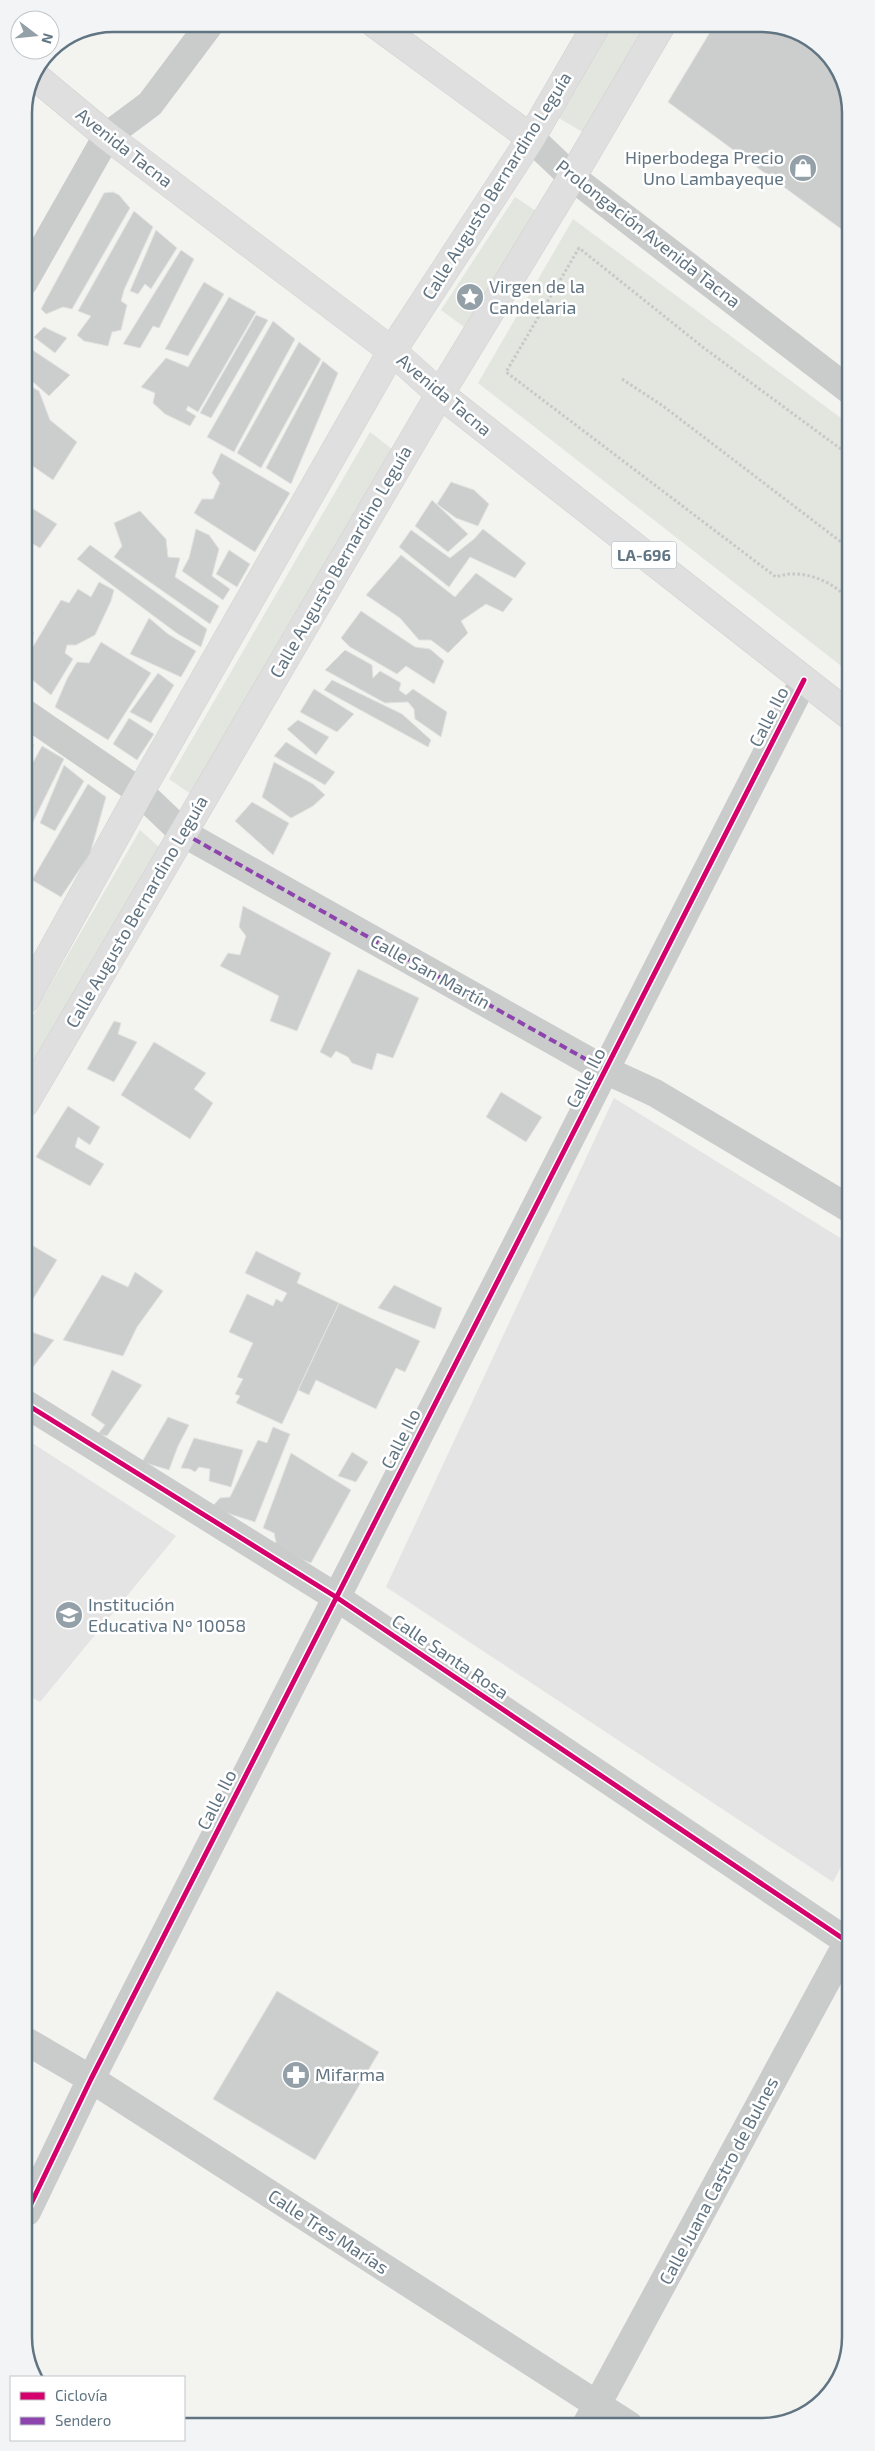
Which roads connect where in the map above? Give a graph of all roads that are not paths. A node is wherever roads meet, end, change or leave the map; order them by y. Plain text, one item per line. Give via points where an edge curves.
1 (204, 32) edge
2 (387, 32) edge
3 (592, 33) edge
4 (657, 33) edge
5 (40, 81) edge
6 (107, 136) junction
7 (531, 138) junction
8 (572, 178) junction
9 (33, 266) edge
10 (392, 350) junction
11 (842, 385) edge
12 (440, 394) junction
13 (804, 680) junction
14 (842, 710) edge
15 (33, 718) edge
16 (140, 792) junction
17 (183, 833) junction
18 (33, 986) edge
19 (605, 1070) junction
20 (33, 1090) edge
21 (842, 1204) edge
22 (32, 1408) edge
23 (336, 1597) junction
24 (842, 1935) edge
25 (842, 1955) edge
26 (32, 2044) edge
27 (91, 2079) junction
28 (32, 2201) edge
29 (592, 2415) edge

1 - 6 street via 150,104
2 - 7 main road, Prolongación Avenida Tacna
3 - 7 main road, Calle Augusto Bernardino Leguía
4 - 8 main road, Calle Augusto Bernardino Leguía
5 - 6 main road, Avenida Tacna / LA-696
6 - 9 street
6 - 10 main road, Avenida Tacna / LA-696
7 - 8 street, Prolongación Avenida Tacna
7 - 10 main road, Calle Augusto Bernardino Leguía
8 - 11 street, Prolongación Avenida Tacna
8 - 12 main road, Calle Augusto Bernardino Leguía
10 - 12 main road, Avenida Tacna / LA-696
10 - 16 main road, Calle Augusto Bernardino Leguía
12 - 13 main road, Avenida Tacna / LA-696
12 - 17 main road, Calle Augusto Bernardino Leguía
13 - 14 main road, Avenida Tacna / LA-696
13 - 19 street, Calle Ilo
15 - 16 street, Calle San Martín
16 - 17 street, Calle San Martín
16 - 18 main road, Calle Augusto Bernardino Leguía
17 - 19 street, Calle San Martín
17 - 20 main road, Calle Augusto Bernardino Leguía
19 - 21 street, Calle San Martín via 655,1093
19 - 23 street, Calle Ilo
22 - 23 street, Calle Santa Rosa
23 - 24 street, Calle Santa Rosa
23 - 27 street, Calle Ilo
25 - 29 street, Calle Juana Castro de Bulnes
26 - 27 street, Calle Tres Marías
27 - 28 street, Calle Ilo
27 - 29 street, Calle Tres Marías

